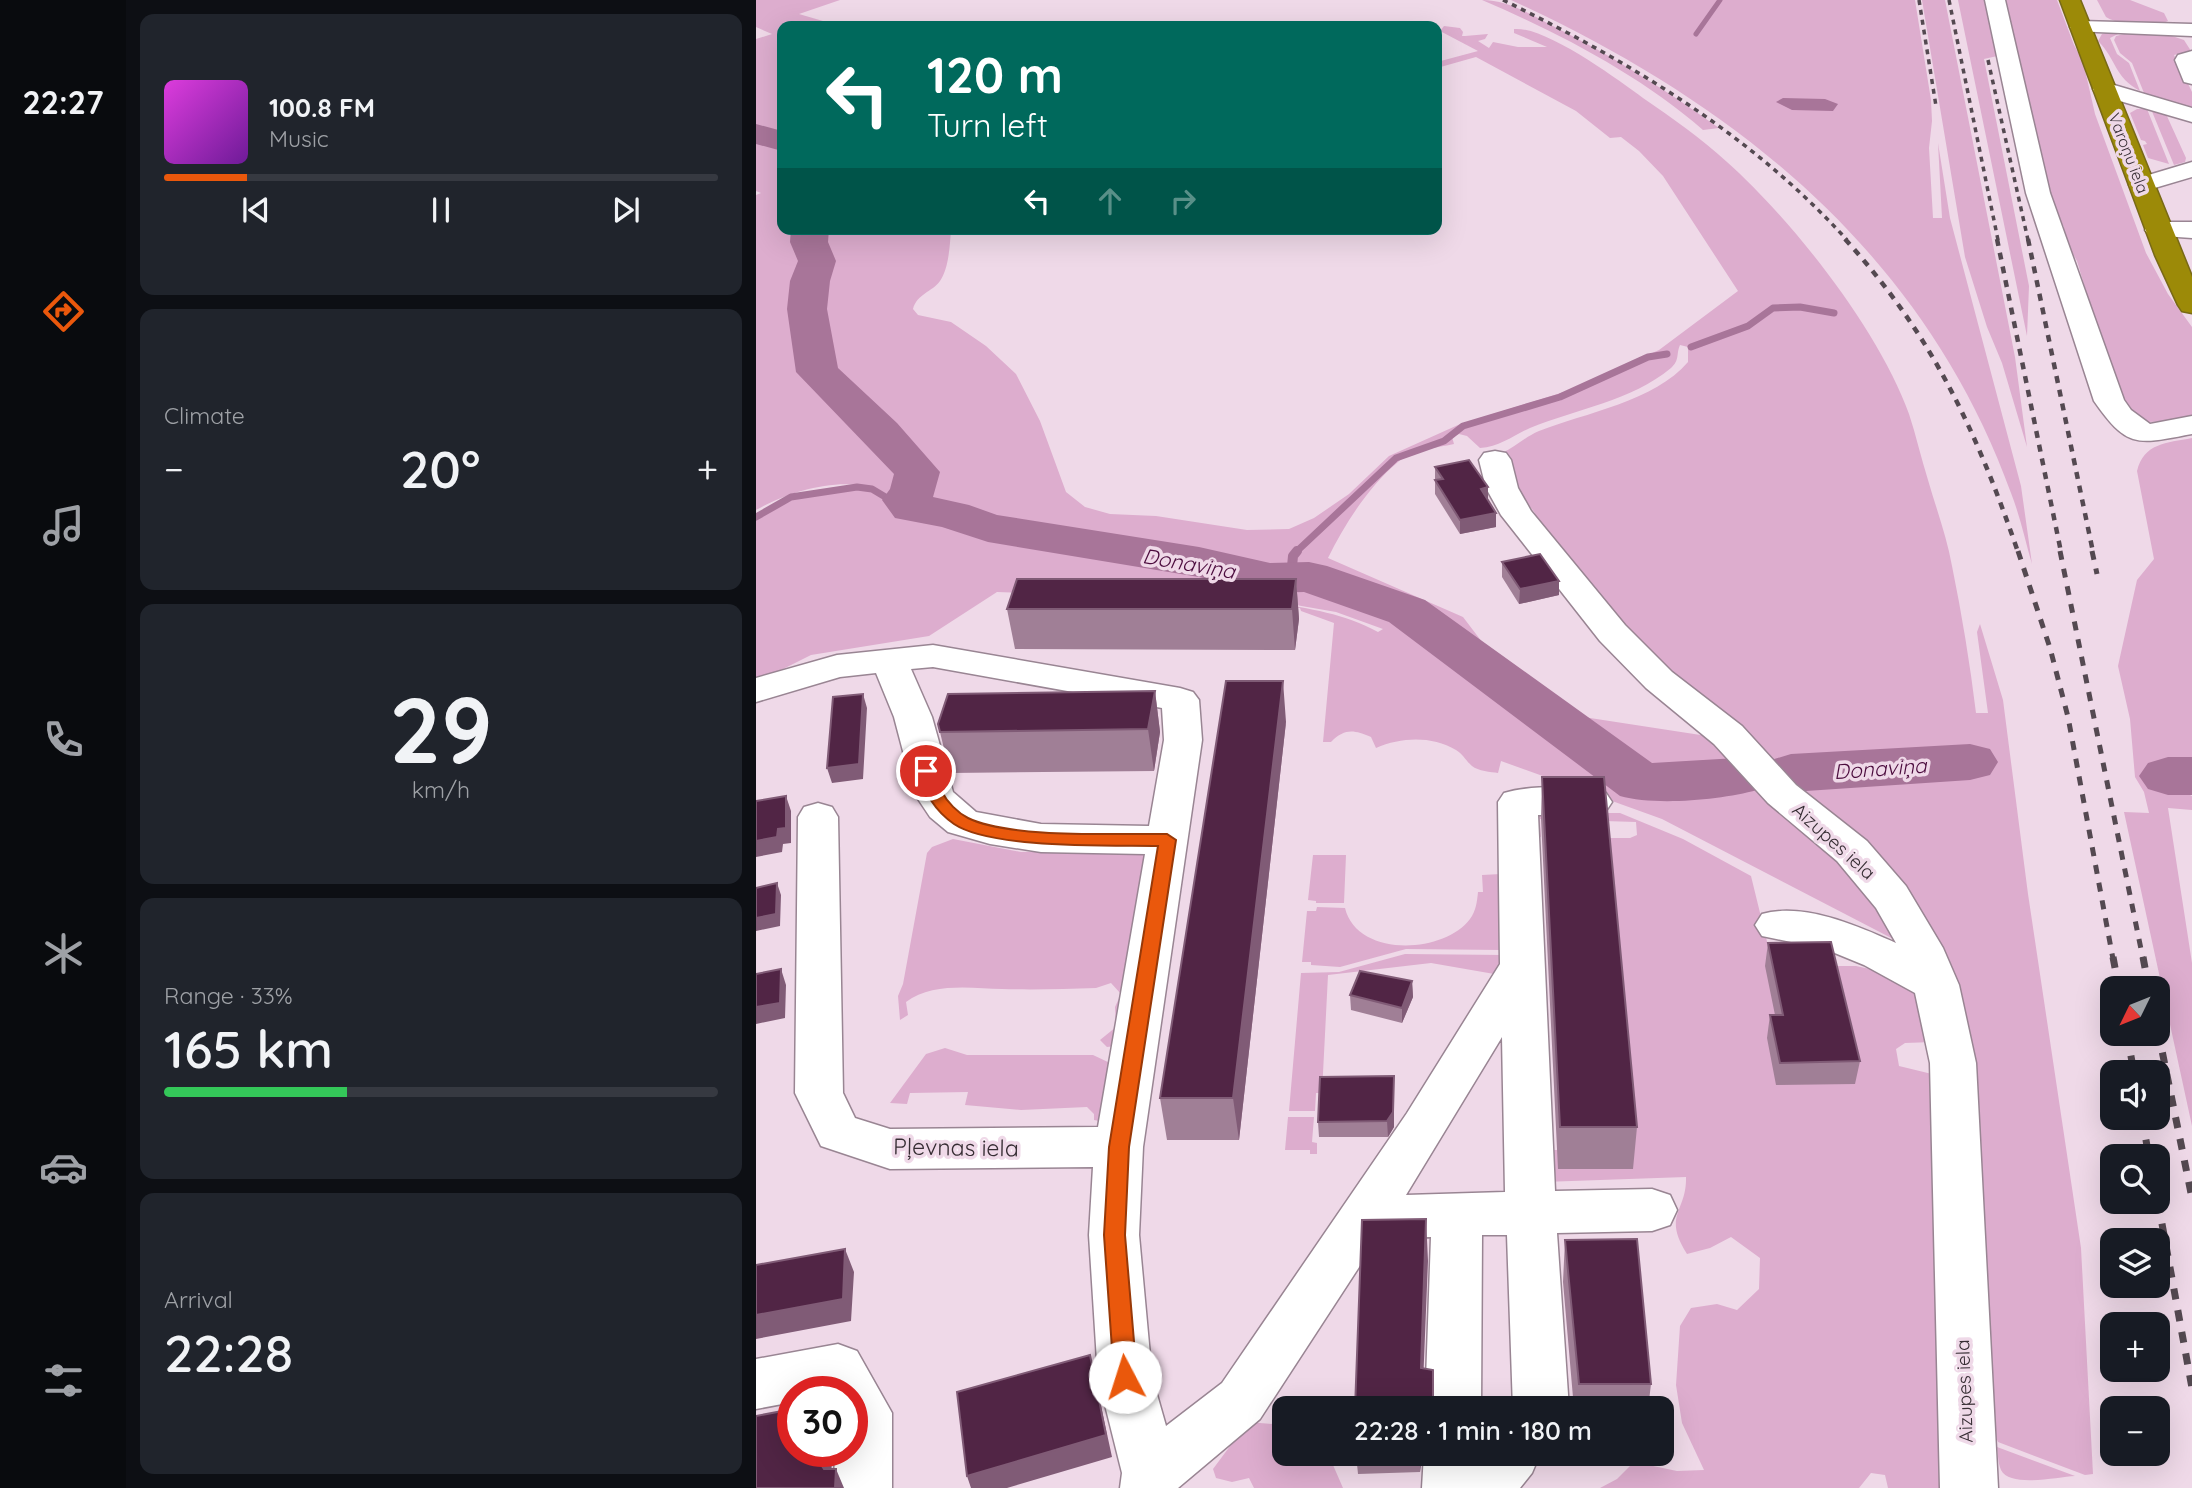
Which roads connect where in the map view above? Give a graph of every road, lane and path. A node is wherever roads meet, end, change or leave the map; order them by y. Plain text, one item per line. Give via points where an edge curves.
1 (1995, 0) edge
2 (2070, 0) edge
3 (2173, 11) dead end
4 (2080, 27) junction
5 (2192, 30) edge
6 (2192, 57) edge
7 (2192, 77) edge
8 (2104, 89) junction
9 (2190, 118) edge
10 (2192, 169) edge
11 (2141, 185) junction
12 (2158, 230) junction
13 (2192, 230) edge
14 (2192, 305) edge
15 (2192, 425) edge
16 (1495, 460) dead end
17 (889, 660) junction
18 (756, 690) edge
19 (1592, 802) edge
20 (818, 817) dead end
21 (1167, 840) junction
22 (1777, 925) dead end
23 (1522, 965) junction
24 (1937, 985) junction
25 (1119, 1147) junction
26 (1652, 1210) dead end
27 (1531, 1213) junction
28 (1457, 1215) junction
29 (1364, 1217) junction
30 (797, 1376) edge
31 (843, 1376) edge
32 (777, 1380) edge
33 (756, 1384) edge
34 (1453, 1396) edge
35 (1540, 1396) edge
36 (1452, 1466) edge
37 (1502, 1466) edge
38 (863, 1467) edge
39 (1150, 1481) edge
40 (863, 1488) edge
41 (1451, 1488) edge
42 (1484, 1488) edge
43 (1969, 1488) edge

1 - 15 street via 2038,193 2109,401 2144,434
2 - 4 highway, Varoņu iela
3 - 5 street
4 - 5 street
4 - 8 highway, Varoņu iela
6 - 7 street via 2186,60
8 - 9 street
8 - 11 highway, Varoņu iela
10 - 11 street
11 - 12 highway, Varoņu iela
12 - 13 street
12 - 14 highway, Varoņu iela
16 - 24 street, Aizupes iela via 1496,474 1520,516 1636,658 1726,733 1783,794 1872,873 1909,924
17 - 18 street via 837,666
17 - 21 street via 913,717 934,793 962,822 1041,838
17 - 21 street via 933,656 1180,700 1183,740
19 - 23 street via 1518,802
20 - 25 street, Pļevnas iela via 819,1093 838,1132 890,1149
21 - 25 street
22 - 24 street via 1848,939
23 - 27 street
23 - 29 street
24 - 43 street, Aizupes iela via 1953,1063
25 - 39 street via 1114,1235 1125,1377
26 - 27 street
27 - 28 street
27 - 35 street
28 - 29 street
28 - 34 street
29 - 39 street via 1241,1401
30 - 31 street via 838,1368
32 - 33 street
36 - 41 street
37 - 42 street
38 - 40 street

